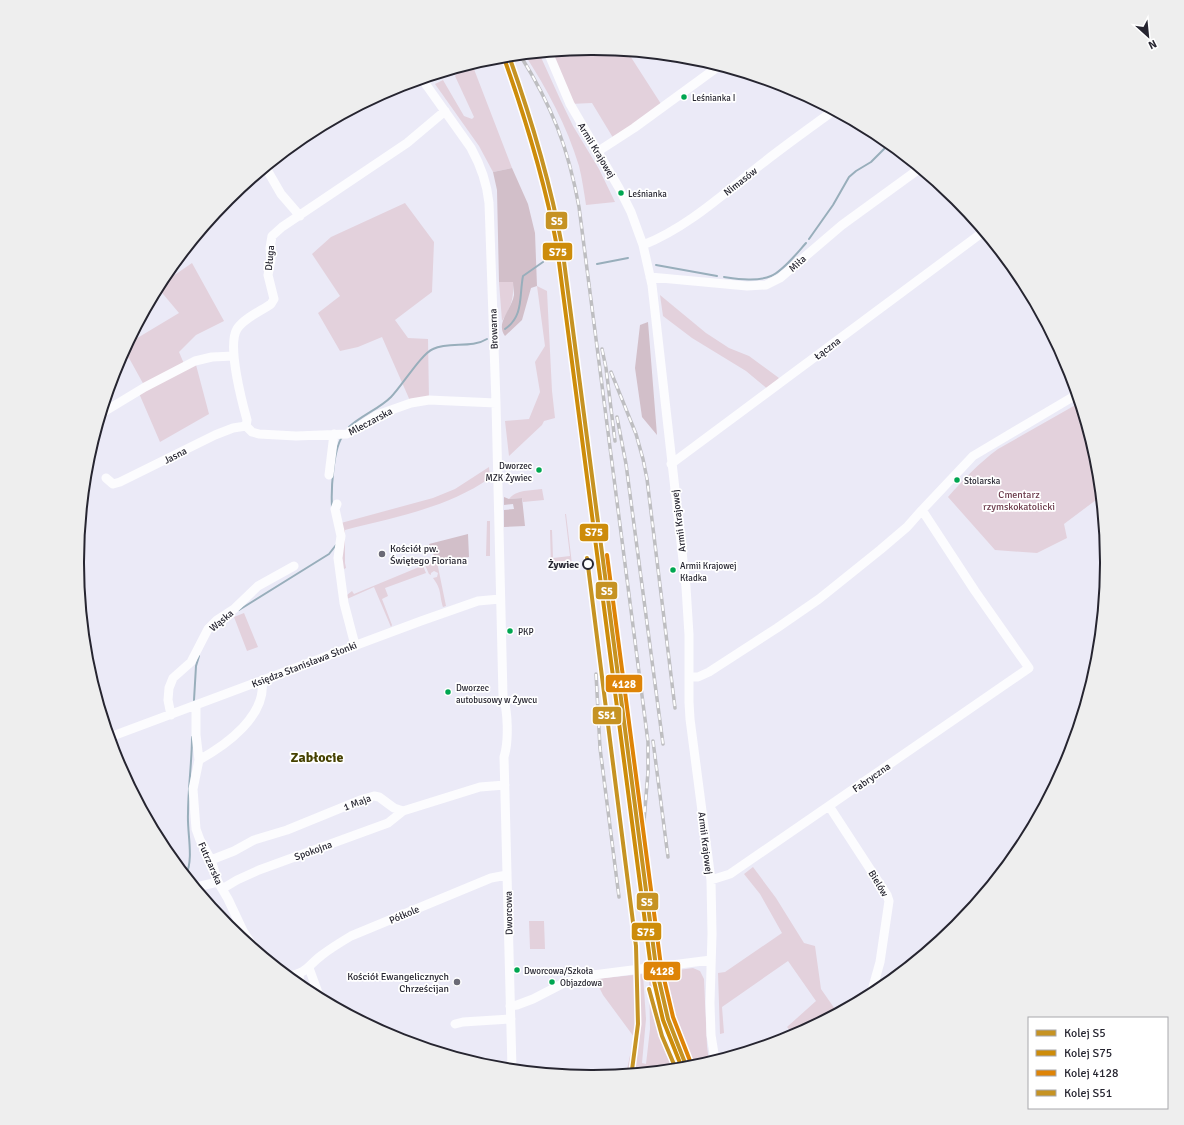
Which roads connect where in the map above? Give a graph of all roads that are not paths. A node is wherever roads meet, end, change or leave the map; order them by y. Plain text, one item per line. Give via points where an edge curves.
1 (550, 57) edge
2 (714, 70) edge
3 (425, 83) edge
4 (445, 111) junction
5 (829, 114) edge
6 (597, 152) junction
7 (268, 172) edge
8 (915, 172) edge
9 (300, 216) junction
10 (979, 235) edge
11 (643, 245) junction
12 (650, 277) junction
13 (234, 356) junction
14 (1072, 396) edge
15 (496, 403) junction
16 (108, 409) edge
17 (246, 426) junction
18 (340, 434) junction
19 (671, 464) junction
20 (329, 475) dead end
21 (106, 478) dead end
22 (337, 504) dead end
23 (922, 510) junction
24 (294, 566) dead end
25 (500, 599) junction
26 (355, 645) junction
27 (689, 677) junction
28 (262, 680) junction
29 (196, 706) junction
30 (171, 715) junction
31 (115, 735) edge
32 (200, 760) junction
33 (505, 785) junction
34 (829, 806) junction
35 (403, 811) junction
36 (211, 860) junction
37 (507, 875) junction
38 (711, 880) junction
39 (220, 885) junction
40 (202, 887) edge
41 (236, 924) edge
42 (711, 960) junction
43 (309, 968) junction
44 (299, 974) edge
45 (873, 985) edge
46 (316, 988) edge
47 (510, 1006) junction
48 (510, 1019) junction
49 (455, 1024) dead end
50 (714, 1055) edge
51 (512, 1063) edge

1 - 6 street, Armii Krajowej via 570,104
2 - 6 street
3 - 4 street, Browarna
4 - 9 street, Długa via 407,143
4 - 15 street, Browarna via 478,160 488,192
5 - 11 street, Nimasów via 705,209
6 - 11 street, Armii Krajowej via 624,199
7 - 9 street via 281,194
8 - 12 street, Miła via 842,225 774,282 747,286
9 - 13 street, Długa via 272,236 268,275 274,299 271,304 238,328 234,336
10 - 19 street, Łączna
11 - 12 street, Armii Krajowej
12 - 19 street, Armii Krajowej
13 - 16 street via 195,361
13 - 17 street, Długa
14 - 23 street via 973,456
15 - 18 street, Mleczarska via 429,400 411,403 377,415
15 - 25 street, Browarna
17 - 18 street, Mleczarska via 259,434
17 - 21 street, Jasna via 233,428 120,482 113,484
18 - 20 street
19 - 27 street, Armii Krajowej via 686,587
22 - 26 street via 335,509 341,536 338,558 344,604
23 - 27 street via 907,527 819,599 709,672 698,677
23 - 34 street, Fabryczna via 1029,668
24 - 30 street, Wąska via 258,586 208,629 191,662 173,678 168,700
25 - 26 street, Księdza Stanisława Słonki via 478,601
25 - 33 street, Dworcowa via 503,696 506,704
26 - 28 street, Księdza Stanisława Słonki
27 - 38 street, Armii Krajowej via 690,719
28 - 29 street, Księdza Stanisława Słonki
28 - 32 street via 262,695 248,722 228,742
29 - 30 street, Księdza Stanisława Słonki
29 - 32 street, Futrzarska
30 - 31 street, Księdza Stanisława Słonki
32 - 36 street, Futrzarska via 193,789 195,820 200,840
33 - 35 street via 480,787
33 - 37 street, Dworcowa
34 - 38 street, Fabryczna via 730,874
34 - 45 street, Bielów via 889,901 880,962
35 - 36 street, 1 Maja via 374,796 254,840
35 - 39 street, Spokojna via 388,823
36 - 39 street, Futrzarska
37 - 43 street, Półkole via 491,878 351,936 322,954
37 - 47 street, Dworcowa
38 - 42 street, Armii Krajowej
39 - 40 street, Spokojna
39 - 41 street, Futrzarska
42 - 47 street via 593,975 564,983 521,1004
42 - 50 street, Armii Krajowej via 710,1010
43 - 44 street
43 - 46 street
47 - 48 street, Dworcowa
48 - 49 street
48 - 51 street, Dworcowa

